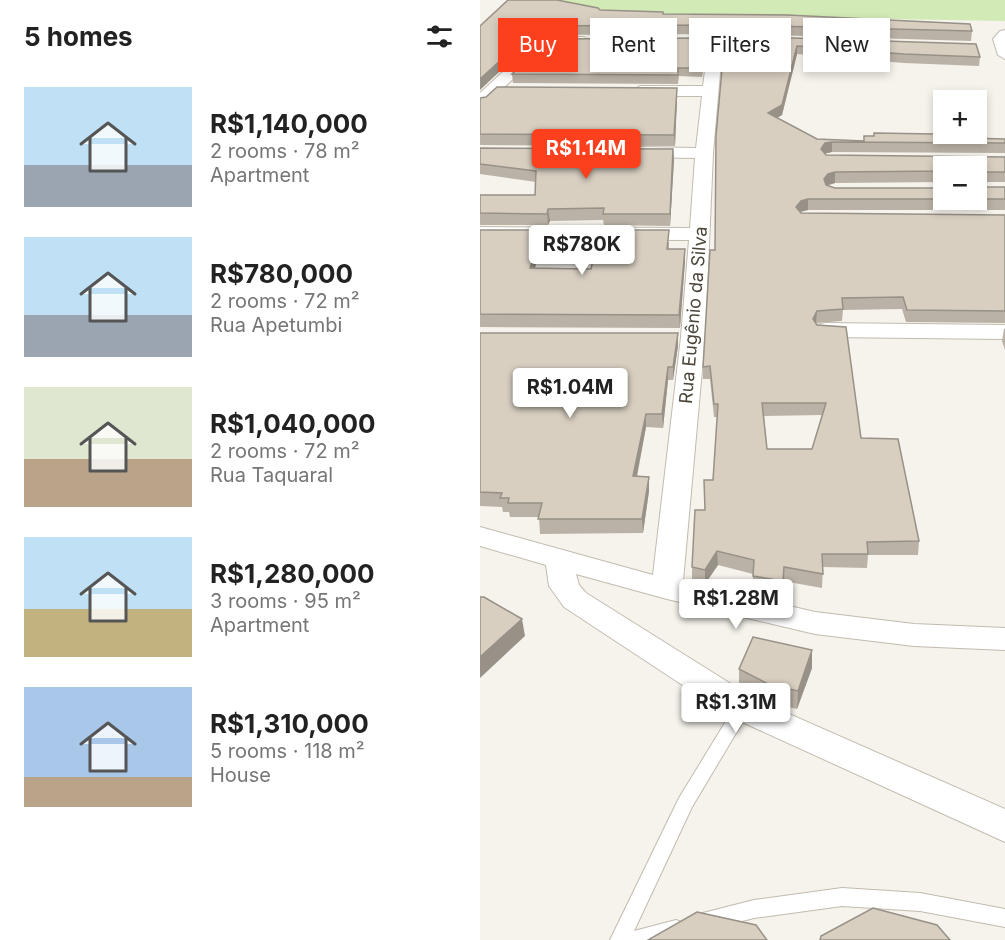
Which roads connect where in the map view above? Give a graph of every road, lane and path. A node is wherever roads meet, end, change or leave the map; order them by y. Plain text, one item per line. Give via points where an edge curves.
1 (1005, 34) edge
2 (590, 40) edge
3 (1005, 55) edge
4 (712, 72) edge
5 (515, 90) edge
6 (620, 91) edge
7 (712, 91) junction
8 (486, 96) edge
9 (618, 152) edge
10 (704, 153) junction
11 (480, 233) edge
12 (700, 234) junction
13 (825, 330) edge
14 (1005, 333) edge
15 (669, 337) edge
16 (693, 338) junction
17 (480, 536) edge
18 (561, 558) junction
19 (667, 589) junction
20 (1005, 639) edge
21 (743, 708) junction
22 (1005, 826) edge
23 (1005, 918) edge
24 (620, 940) edge
25 (635, 940) edge

1 - 3 street via 1000,39
2 - 8 street via 540,44
4 - 7 street, Rua Eugênio da Silva
5 - 8 street
6 - 7 street
7 - 10 street, Rua Eugênio da Silva
9 - 10 street
10 - 12 street, Rua Eugênio da Silva
11 - 12 street
12 - 16 street, Rua Eugênio da Silva
13 - 14 street
15 - 16 street
16 - 19 street, Rua Eugênio da Silva
17 - 18 street
18 - 19 street
18 - 21 street via 560,580 575,600
19 - 20 street via 815,623
21 - 22 street
21 - 24 lane via 684,803
23 - 25 lane via 920,902 842,897 754,909

